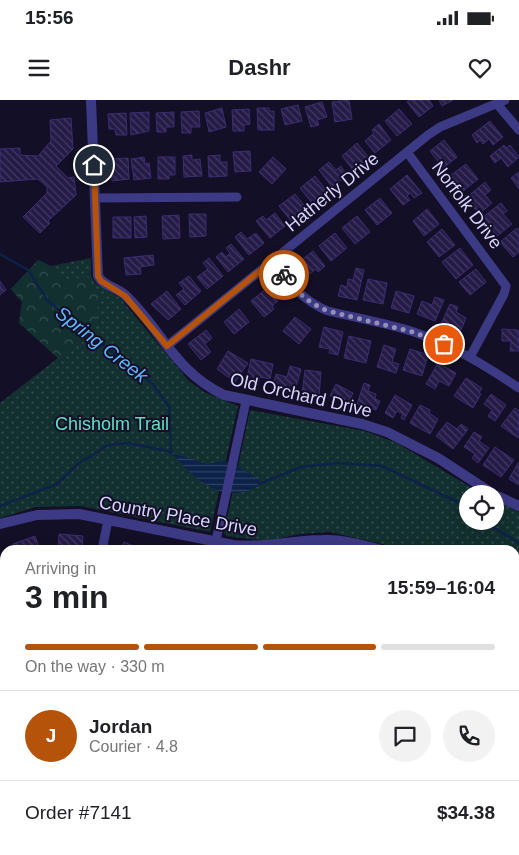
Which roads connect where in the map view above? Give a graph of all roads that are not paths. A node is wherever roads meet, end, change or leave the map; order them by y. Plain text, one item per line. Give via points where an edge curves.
1 (91, 100) edge
2 (501, 102) edge
3 (519, 130) edge
4 (407, 152) junction
5 (238, 197) dead end
6 (95, 198) junction
7 (272, 261) junction
8 (167, 346) junction
9 (470, 357) junction
10 (519, 388) edge
11 (246, 401) junction
12 (480, 485) edge
13 (504, 499) edge
14 (519, 506) edge
15 (108, 520) junction
16 (0, 524) edge
17 (103, 545) edge
18 (211, 545) edge
19 (215, 545) edge
20 (314, 545) edge
21 (359, 545) edge

1 - 6 street
2 - 3 street
2 - 4 street, Hatherly Drive via 440,127
4 - 7 street, Hatherly Drive
4 - 9 street, Norfolk Drive via 506,286
5 - 6 street
6 - 8 street, Old Orchard Drive via 98,276 125,296
7 - 8 street, Hatherly Drive
7 - 9 street via 295,289 315,306 413,332
8 - 11 street, Old Orchard Drive via 192,376 207,387
9 - 10 street
11 - 12 street, Old Orchard Drive via 387,432 417,446
11 - 19 street
13 - 14 street, Old Orchard Drive
15 - 16 street, Country Place Drive via 79,514 56,514
15 - 17 street
15 - 18 street, Country Place Drive
20 - 21 street, Country Place Drive via 342,541

